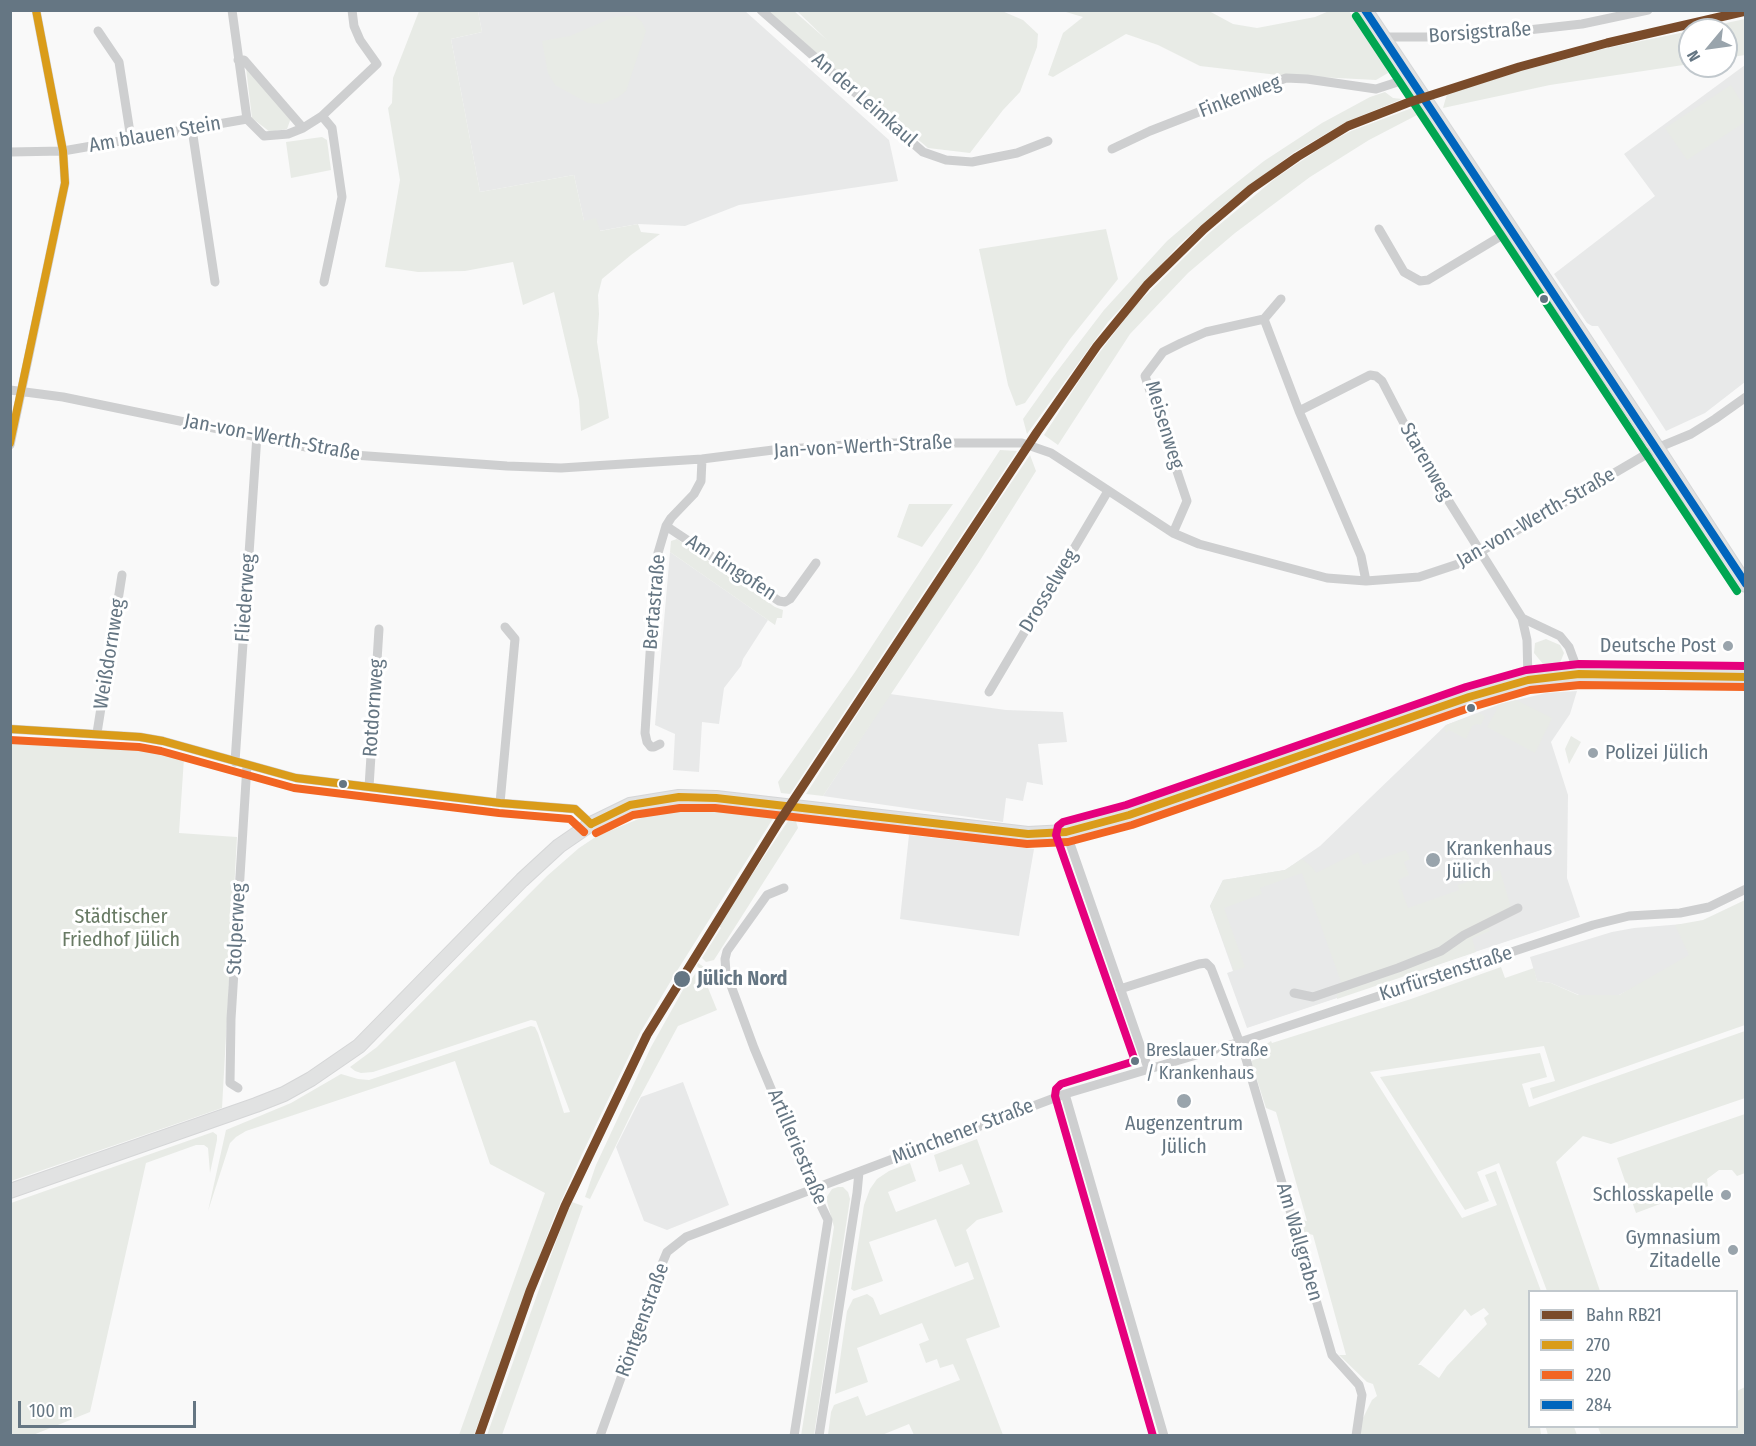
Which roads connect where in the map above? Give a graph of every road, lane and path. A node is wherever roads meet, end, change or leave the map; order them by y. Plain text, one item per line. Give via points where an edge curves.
1 (36, 10) edge
2 (232, 10) edge
3 (352, 10) edge
4 (761, 10) edge
5 (1365, 10) edge
6 (1648, 10) edge
7 (98, 31) dead end
8 (1382, 37) junction
9 (238, 60) junction
10 (1410, 78) junction
11 (322, 116) junction
12 (247, 119) junction
13 (303, 128) junction
14 (192, 129) junction
15 (131, 139) junction
16 (1048, 141) dead end
17 (1112, 149) dead end
18 (63, 151) junction
19 (10, 152) edge
20 (1379, 229) dead end
21 (1511, 230) junction
22 (214, 282) dead end
23 (324, 282) dead end
24 (1281, 299) dead end
25 (1264, 319) junction
26 (10, 390) edge
27 (23, 392) junction
28 (1746, 397) edge
29 (1299, 411) junction
30 (257, 435) junction
31 (10, 445) edge
32 (1657, 448) junction
33 (702, 459) junction
34 (1108, 491) junction
35 (666, 526) junction
36 (1173, 533) junction
37 (1482, 552) junction
38 (816, 563) dead end
39 (122, 576) dead end
40 (1366, 581) junction
41 (1746, 585) edge
42 (1522, 618) junction
43 (505, 627) dead end
44 (380, 629) dead end
45 (1579, 674) junction
46 (1742, 676) edge
47 (1528, 680) junction
48 (989, 692) dead end
49 (10, 729) edge
50 (97, 733) junction
51 (660, 744) dead end
52 (235, 762) junction
53 (247, 765) junction
54 (369, 787) junction
55 (500, 803) junction
56 (591, 824) junction
57 (1066, 832) junction
58 (784, 888) dead end
59 (1746, 889) edge
60 (1518, 908) dead end
61 (1120, 989) junction
62 (1294, 993) dead end
63 (1240, 1042) junction
64 (1148, 1068) junction
65 (238, 1088) dead end
66 (1065, 1094) junction
67 (858, 1172) junction
68 (813, 1189) junction
69 (10, 1191) edge
70 (600, 1436) edge
71 (794, 1436) edge
72 (819, 1436) edge
73 (1164, 1436) edge
74 (1356, 1436) edge

1 - 18 street
2 - 9 street
3 - 11 street via 360,40 377,64
4 - 16 street, An der Leimkaul via 923,152 946,160 972,162 1017,153
5 - 8 main road
6 - 8 street, Borsigstraße via 1582,24 1465,37
7 - 15 street via 118,62
8 - 10 main road
9 - 12 street
9 - 13 street via 244,60
10 - 17 street, Finkenweg via 1376,89 1286,78
10 - 21 main road
11 - 13 street
11 - 23 street via 332,128 342,197
12 - 13 street via 264,135 288,134
12 - 14 street, Am blauen Stein
14 - 15 street, Am blauen Stein
14 - 22 street
15 - 18 street, Am blauen Stein
18 - 19 street, Am blauen Stein
18 - 27 street via 65,183
20 - 21 street via 1404,272 1420,281 1428,280
21 - 32 main road
24 - 25 street
25 - 29 street
25 - 36 street, Meisenweg via 1206,332 1181,343 1163,352 1145,376 1187,501
26 - 27 street, Jan-von-Werth-Straße
27 - 30 street, Jan-von-Werth-Straße
27 - 31 street
28 - 32 street, Jan-von-Werth-Straße via 1691,434
29 - 37 street, Starenweg via 1370,375 1376,376 1423,460
29 - 40 street via 1361,556
30 - 33 street, Jan-von-Werth-Straße via 340,454 507,466 561,468
30 - 52 street, Fliederweg
32 - 37 street, Jan-von-Werth-Straße
32 - 41 main road
33 - 34 street, Jan-von-Werth-Straße via 876,443 1022,443 1051,453
33 - 35 street, Bertastraße via 701,481
34 - 36 street, Jan-von-Werth-Straße
34 - 48 street, Drosselweg
35 - 38 street, Am Ringofen via 779,601 790,599
35 - 51 street, Bertastraße via 655,575 645,733 651,747
36 - 40 street, Jan-von-Werth-Straße via 1327,578
37 - 40 street, Jan-von-Werth-Straße via 1419,577
37 - 42 street, Starenweg
39 - 50 street, Weißdornweg
42 - 45 street via 1560,636 1569,647
42 - 47 street
43 - 55 street via 515,639
44 - 54 street, Rotdornweg
45 - 46 main road
45 - 47 main road
47 - 57 main road via 1468,697 1129,815
49 - 50 street
50 - 52 street via 163,741
52 - 53 street
53 - 54 street via 296,778
53 - 65 street, Stolperweg via 231,1030 230,1083
54 - 55 street
55 - 56 street via 575,809
56 - 57 main road via 630,805 678,797 716,798 1028,834
56 - 69 main road via 559,846 359,1046 312,1079 256,1105
57 - 61 street
58 - 68 street, Artilleriestraße via 767,895 727,951 726,972
59 - 63 street, Kurfürstenstraße via 1708,907 1629,916 1593,925
60 - 62 street via 1441,951 1398,968 1313,997
61 - 63 street, Am Wallgraben via 1206,963
61 - 64 street
63 - 64 street, Kurfürstenstraße
63 - 74 street, Am Wallgraben via 1332,1354 1359,1385 1362,1395
64 - 66 street, Münchener Straße
66 - 67 street, Münchener Straße
66 - 73 street
67 - 68 street, Münchener Straße
67 - 72 street, Artilleriestraße
68 - 70 street, Röntgenstraße via 686,1237 667,1252
68 - 71 street, Artilleriestraße via 828,1220

